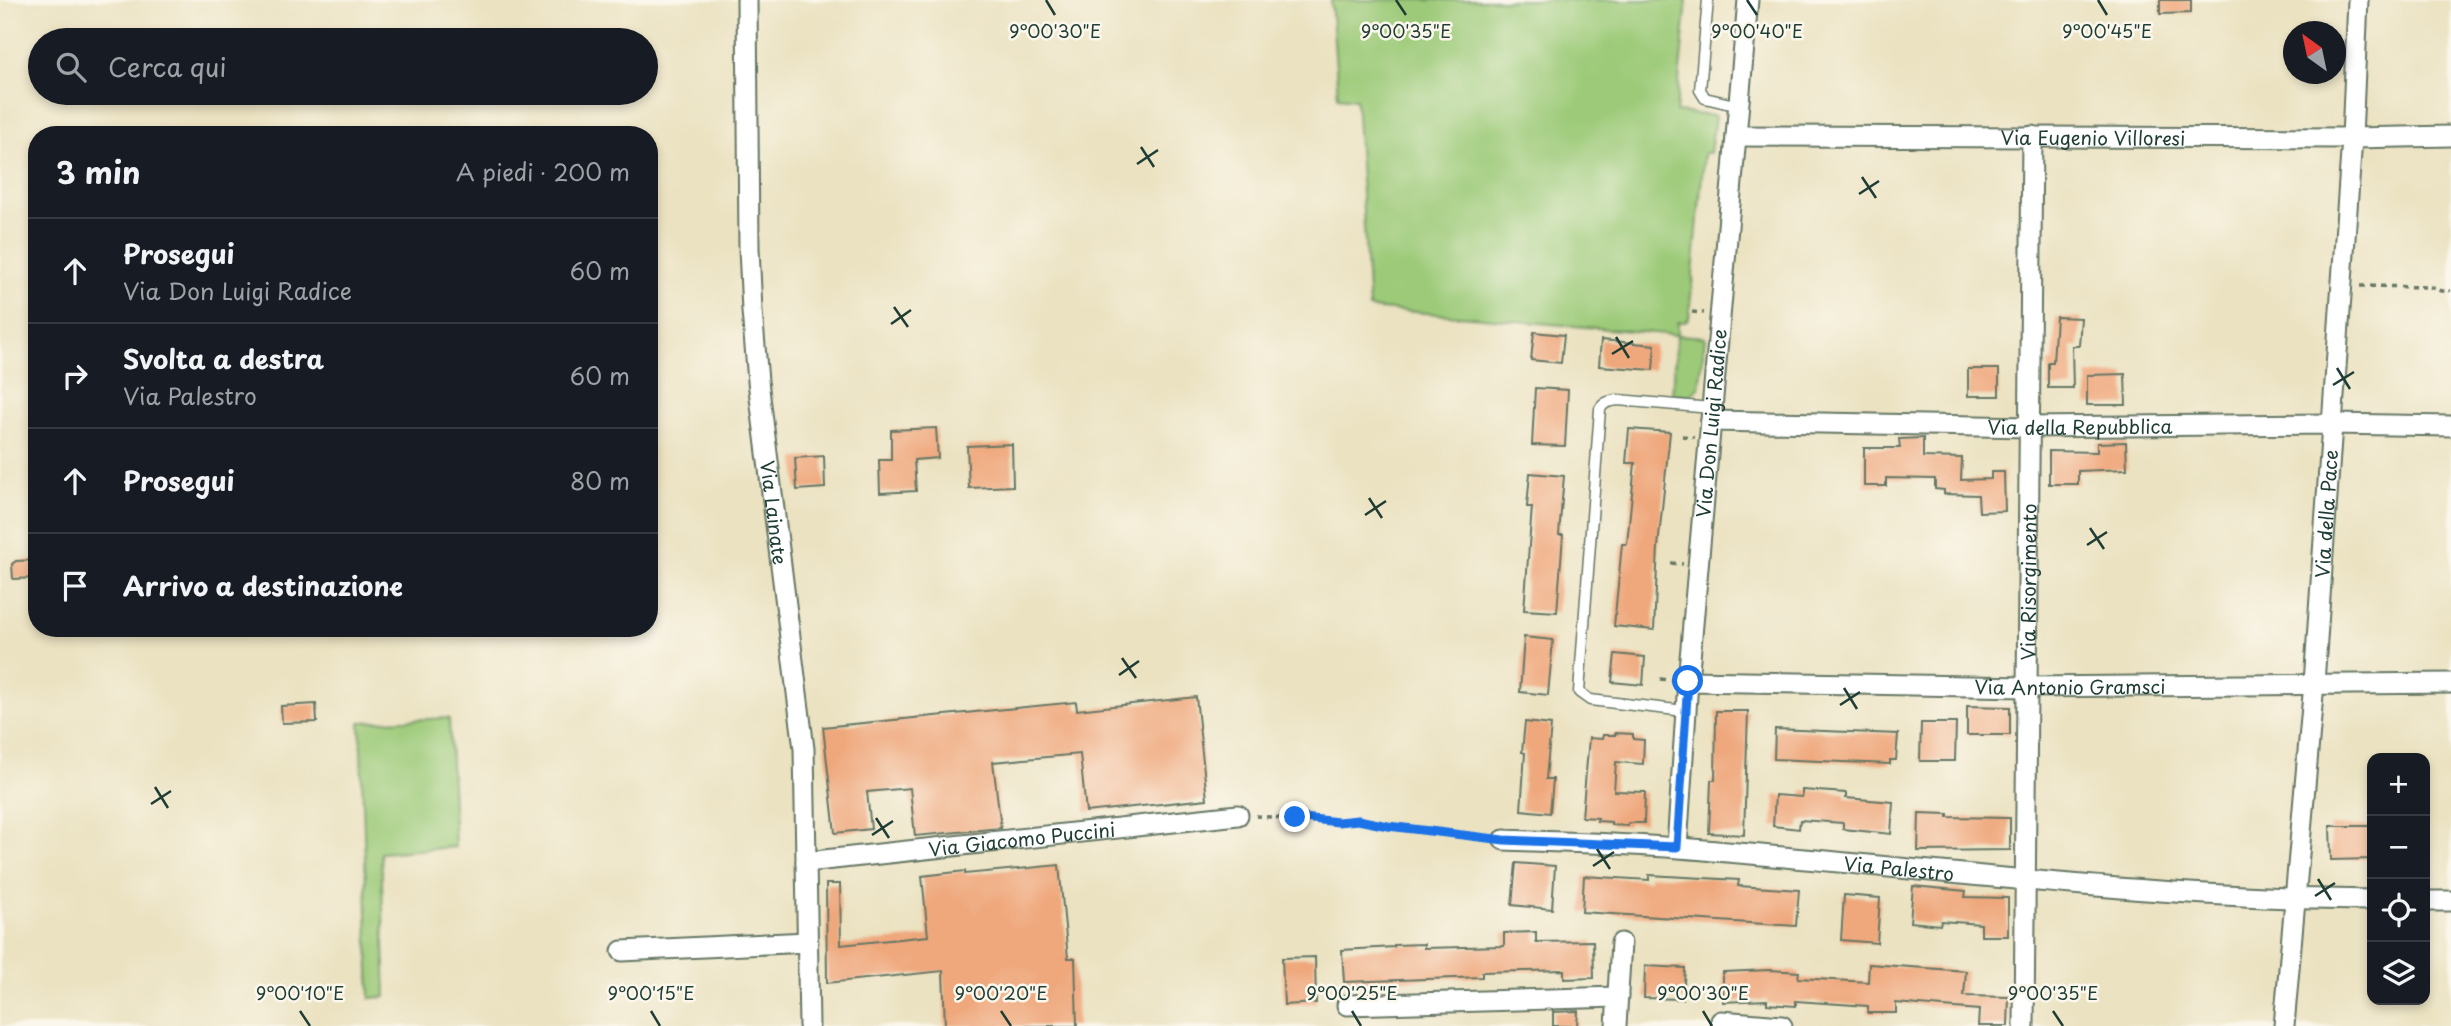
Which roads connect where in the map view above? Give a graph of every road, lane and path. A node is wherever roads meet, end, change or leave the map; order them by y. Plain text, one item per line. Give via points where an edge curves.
1 (747, 0) edge
2 (1708, 0) edge
3 (1748, 0) edge
4 (2358, 0) edge
5 (1739, 106) junction
6 (1736, 136) junction
7 (2032, 136) junction
8 (2451, 136) edge
9 (2352, 138) junction
10 (2340, 286) junction
11 (2451, 291) edge
12 (1711, 415) junction
13 (2332, 424) junction
14 (2451, 426) edge
15 (2029, 427) junction
16 (1688, 681) junction
17 (2314, 683) junction
18 (2451, 683) edge
19 (2026, 687) junction
20 (1685, 710) junction
21 (1238, 815) joint
22 (1504, 840) joint
23 (1677, 847) junction
24 (806, 862) junction
25 (2027, 881) junction
26 (2294, 899) junction
27 (2367, 900) edge
28 (2430, 901) edge
29 (2451, 901) edge
30 (808, 942) junction
31 (1621, 943) dead end
32 (622, 951) dead end
33 (1618, 997) junction
34 (1347, 1005) dead end
35 (1721, 1021) dead end
36 (809, 1026) edge
37 (1616, 1026) edge
38 (1782, 1026) edge
39 (2024, 1026) edge
40 (2284, 1026) edge

1 - 24 street, Via Lainate via 752,311 804,750
2 - 5 lane via 1700,90 1705,98
3 - 5 street, Via Don Luigi Radice
4 - 9 street, Via della Pace
5 - 6 street, Via Don Luigi Radice
6 - 7 street, Via Eugenio Villoresi
6 - 12 street, Via Don Luigi Radice
7 - 9 street, Via Eugenio Villoresi
7 - 15 street, Via Risorgimento
8 - 9 street, Via Eugenio Villoresi
9 - 10 street, Via della Pace
10 - 11 path
10 - 13 street, Via della Pace
12 - 15 street, Via della Repubblica
12 - 16 street, Via Don Luigi Radice
12 - 20 lane via 1618,400 1600,409 1579,692 1590,700
13 - 14 street, Via della Repubblica
13 - 15 street, Via della Repubblica
13 - 17 street, Via della Pace
15 - 19 street, Via Risorgimento
16 - 19 street, Via Antonio Gramsci
16 - 20 street, Via Don Luigi Radice
17 - 18 street, Via Antonio Gramsci
17 - 19 street, Via Antonio Gramsci
17 - 26 street, Via della Pace
19 - 25 street, Via Risorgimento
20 - 23 street, Via Don Luigi Radice
21 - 22 path via 1358,820
21 - 24 street, Via Giacomo Puccini
22 - 23 street, Via Palestro
23 - 25 street, Via Palestro
24 - 30 street, Via Lainate
25 - 26 street, Via Palestro
25 - 39 street, Via Risorgimento
26 - 27 street, Via Palestro
26 - 40 street, Via della Pace
28 - 29 street
30 - 32 street
30 - 36 street, Via Lainate
31 - 33 street
33 - 34 street
33 - 37 street
35 - 38 street

